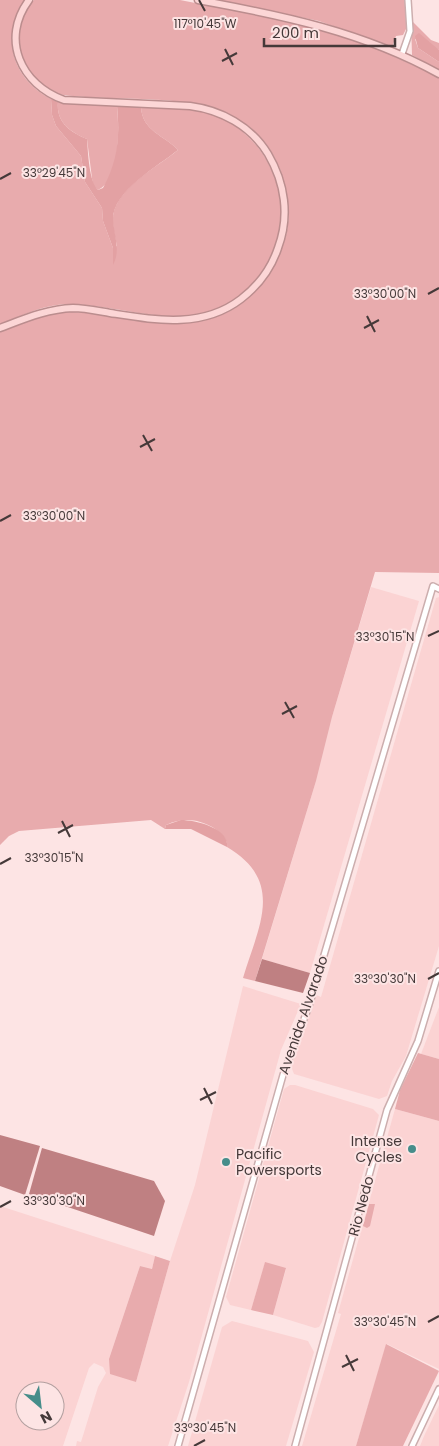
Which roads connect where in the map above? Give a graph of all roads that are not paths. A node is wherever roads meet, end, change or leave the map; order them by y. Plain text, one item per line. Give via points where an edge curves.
1 (29, 0) edge
2 (198, 0) edge
3 (408, 0) edge
4 (402, 54) junction
5 (439, 74) edge
6 (0, 328) edge
7 (439, 588) edge
8 (439, 971) edge
9 (439, 1389) edge
10 (178, 1446) edge
11 (295, 1446) edge
12 (412, 1446) edge

1 - 6 main road via 18,20 15,40 21,65 35,85 64,100 190,106 224,115 250,134 272,162 283,194 284,229 264,276 247,294 217,313 193,320 170,320 72,308 41,313
2 - 4 main road via 296,19
3 - 4 street via 410,31
4 - 5 main road
7 - 10 street, Avenida Alvarado via 433,586 309,1006 283,1075
8 - 11 street, Rio Nedo via 418,1041 387,1110
9 - 12 street

